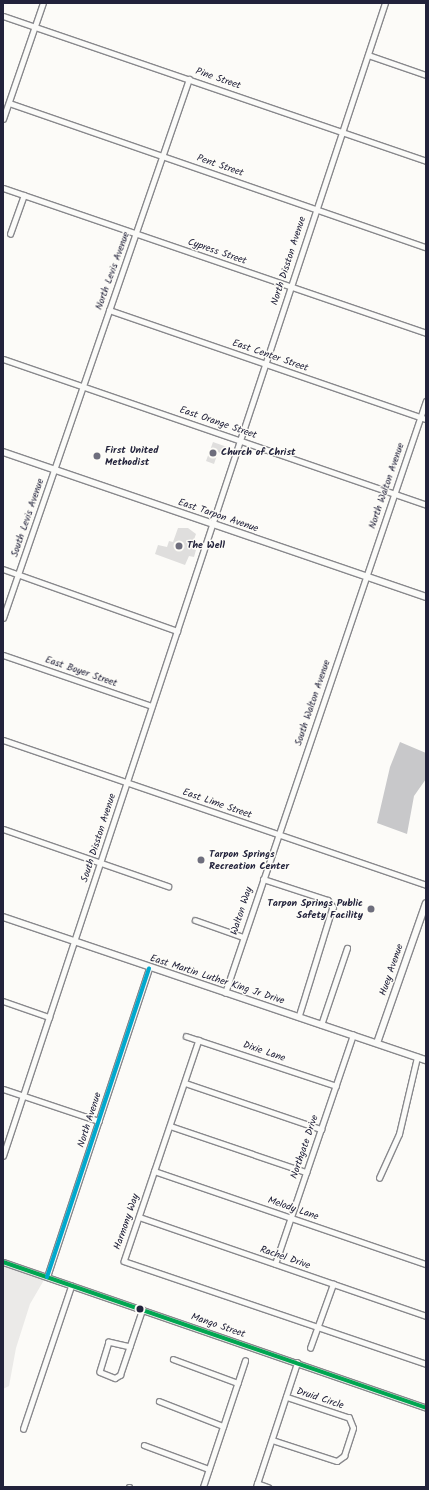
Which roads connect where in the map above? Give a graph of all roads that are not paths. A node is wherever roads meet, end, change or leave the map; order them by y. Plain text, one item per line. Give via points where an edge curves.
1 (43, 3) edge
2 (385, 3) edge
3 (3, 16) edge
4 (35, 27) junction
5 (368, 55) junction
6 (426, 75) edge
7 (189, 79) junction
8 (9, 103) junction
9 (3, 119) edge
10 (342, 132) junction
11 (162, 156) junction
12 (426, 161) edge
13 (3, 188) edge
14 (24, 195) junction
15 (316, 209) junction
16 (136, 233) junction
17 (10, 234) dead end
18 (426, 247) edge
19 (290, 287) junction
20 (109, 310) junction
21 (426, 333) edge
22 (3, 359) edge
23 (265, 363) junction
24 (82, 387) junction
25 (426, 401) edge
26 (421, 417) junction
27 (426, 419) edge
28 (240, 440) junction
29 (3, 452) edge
30 (54, 470) junction
31 (394, 494) junction
32 (426, 505) edge
33 (212, 524) junction
34 (3, 569) edge
35 (18, 574) junction
36 (366, 577) junction
37 (426, 598) edge
38 (3, 618) edge
39 (177, 631) junction
40 (3, 655) edge
41 (152, 706) junction
42 (3, 740) edge
43 (127, 783) junction
44 (3, 829) edge
45 (277, 834) junction
46 (101, 862) junction
47 (262, 879) junction
48 (426, 885) edge
49 (168, 886) dead end
50 (426, 903) edge
51 (3, 917) edge
52 (195, 920) dead end
53 (243, 936) junction
54 (74, 942) junction
55 (347, 948) dead end
56 (149, 968) junction
57 (225, 993) junction
58 (3, 1001) edge
59 (49, 1017) junction
60 (299, 1017) junction
61 (321, 1025) junction
62 (353, 1035) junction
63 (186, 1036) dead end
64 (199, 1040) junction
65 (377, 1043) junction
66 (417, 1057) junction
67 (426, 1060) edge
68 (185, 1083) junction
69 (336, 1086) junction
70 (3, 1089) edge
71 (23, 1096) junction
72 (99, 1121) junction
73 (170, 1126) junction
74 (321, 1128) junction
75 (3, 1156) edge
76 (154, 1171) junction
77 (306, 1172) junction
78 (379, 1178) dead end
79 (139, 1217) junction
80 (291, 1218) junction
81 (3, 1262) edge
82 (275, 1264) junction
83 (426, 1264) edge
84 (47, 1277) junction
85 (333, 1284) junction
86 (71, 1286) junction
87 (142, 1310) junction
88 (426, 1316) edge
89 (318, 1327) junction
90 (130, 1347) junction
91 (310, 1348) dead end
92 (173, 1359) dead end
93 (245, 1361) dead end
94 (297, 1363) junction
95 (426, 1364) edge
96 (238, 1383) junction
97 (286, 1397) junction
98 (159, 1401) dead end
99 (426, 1408) edge
100 (223, 1426) junction
101 (23, 1429) dead end
102 (272, 1440) junction
103 (144, 1444) dead end
104 (209, 1469) junction
105 (257, 1485) edge
106 (203, 1487) edge
107 (268, 1487) edge

1 - 4 street
2 - 5 street, North Disston Avenue
3 - 4 street, Pine Street
4 - 7 street, Pine Street
4 - 8 street
5 - 6 street
5 - 10 street, North Disston Avenue
7 - 10 street, Pine Street
7 - 11 street, North Levis Avenue
8 - 9 street
8 - 11 street, Pent Street
10 - 12 street, Pine Street
10 - 15 street, North Disston Avenue
11 - 15 street, Pent Street
11 - 16 street, North Levis Avenue
13 - 14 street, Cypress Street
14 - 16 street, Cypress Street
14 - 17 street
15 - 18 street, Pent Street
15 - 19 street, North Disston Avenue
16 - 19 street, Cypress Street
16 - 20 street, North Levis Avenue
19 - 21 street, Cypress Street
19 - 23 street, North Disston Avenue
20 - 23 street, East Center Street
20 - 24 street, North Levis Avenue
22 - 24 street, East Orange Street
23 - 26 street, East Center Street
23 - 28 street, North Disston Avenue
24 - 28 street, East Orange Street
24 - 30 street, North Levis Avenue
25 - 26 street, North Walton Avenue
26 - 27 street, East Center Street
26 - 31 street, North Walton Avenue
28 - 31 street, East Orange Street
28 - 33 street, North Disston Avenue
29 - 30 street, East Tarpon Avenue
30 - 33 street, East Tarpon Avenue
30 - 35 street, South Levis Avenue
31 - 32 street, East Orange Street
31 - 36 street, North Walton Avenue
33 - 36 street, East Tarpon Avenue
33 - 39 street, South Disston Avenue
34 - 35 street
35 - 38 street, South Levis Avenue
35 - 39 street
36 - 37 street, East Tarpon Avenue
36 - 45 street, South Walton Avenue
39 - 41 street, South Disston Avenue
40 - 41 street, East Boyer Street
41 - 43 street, South Disston Avenue
42 - 43 street, East Lime Street
43 - 45 street, East Lime Street
43 - 46 street, South Disston Avenue
44 - 46 street
45 - 47 street, Walton Way
45 - 48 street, East Lime Street
46 - 49 street
46 - 54 street, South Disston Avenue
47 - 53 street, Walton Way
47 - 60 street via 328,900 333,907
50 - 65 street, Huey Avenue
51 - 54 street, East Martin Luther King Jr Drive
52 - 53 street
53 - 57 street, Walton Way
54 - 56 street, East Martin Luther King Jr Drive
54 - 59 street, South Disston Avenue
55 - 61 street
56 - 57 street, East Martin Luther King Jr Drive
56 - 72 street, North Avenue
57 - 60 street, East Martin Luther King Jr Drive
58 - 59 street
59 - 71 street, South Disston Avenue
60 - 61 street, East Martin Luther King Jr Drive
61 - 62 street, East Martin Luther King Jr Drive
62 - 65 street, East Martin Luther King Jr Drive
62 - 69 street, Northgate Drive
63 - 64 street, Dixie Lane
64 - 68 street, Harmony Way
64 - 69 street, Dixie Lane
65 - 66 street, East Martin Luther King Jr Drive
66 - 67 street, East Martin Luther King Jr Drive
66 - 78 street via 399,1134
68 - 73 street, Harmony Way
68 - 74 street
69 - 74 street, Northgate Drive
70 - 71 street
71 - 72 street
71 - 75 street, South Disston Avenue
72 - 84 street, North Avenue
73 - 76 street, Harmony Way
73 - 77 street
74 - 77 street, Northgate Drive
76 - 79 street, Harmony Way
76 - 80 street, Melody Lane
77 - 80 street, Northgate Drive
79 - 82 street, Rachel Drive
79 - 89 street, Harmony Way via 124,1261
80 - 82 street, Northgate Drive
80 - 83 street, Melody Lane
81 - 84 street, Mango Street
82 - 85 street, Rachel Drive
84 - 86 street, Mango Street
85 - 88 street, Rachel Drive
85 - 89 street
86 - 87 street, Mango Street
86 - 101 street
87 - 90 street
87 - 94 street, Mango Street
89 - 91 street
89 - 95 street
90 - 90 street via 119,1377 100,1372 109,1342
92 - 96 street
93 - 96 street
94 - 97 street
94 - 99 street, Mango Street
96 - 100 street
97 - 102 street
97 - 102 street, Druid Circle via 349,1418 353,1428 344,1456 337,1461
98 - 100 street
100 - 104 street
102 - 105 street
103 - 104 street
104 - 106 street
105 - 107 street

